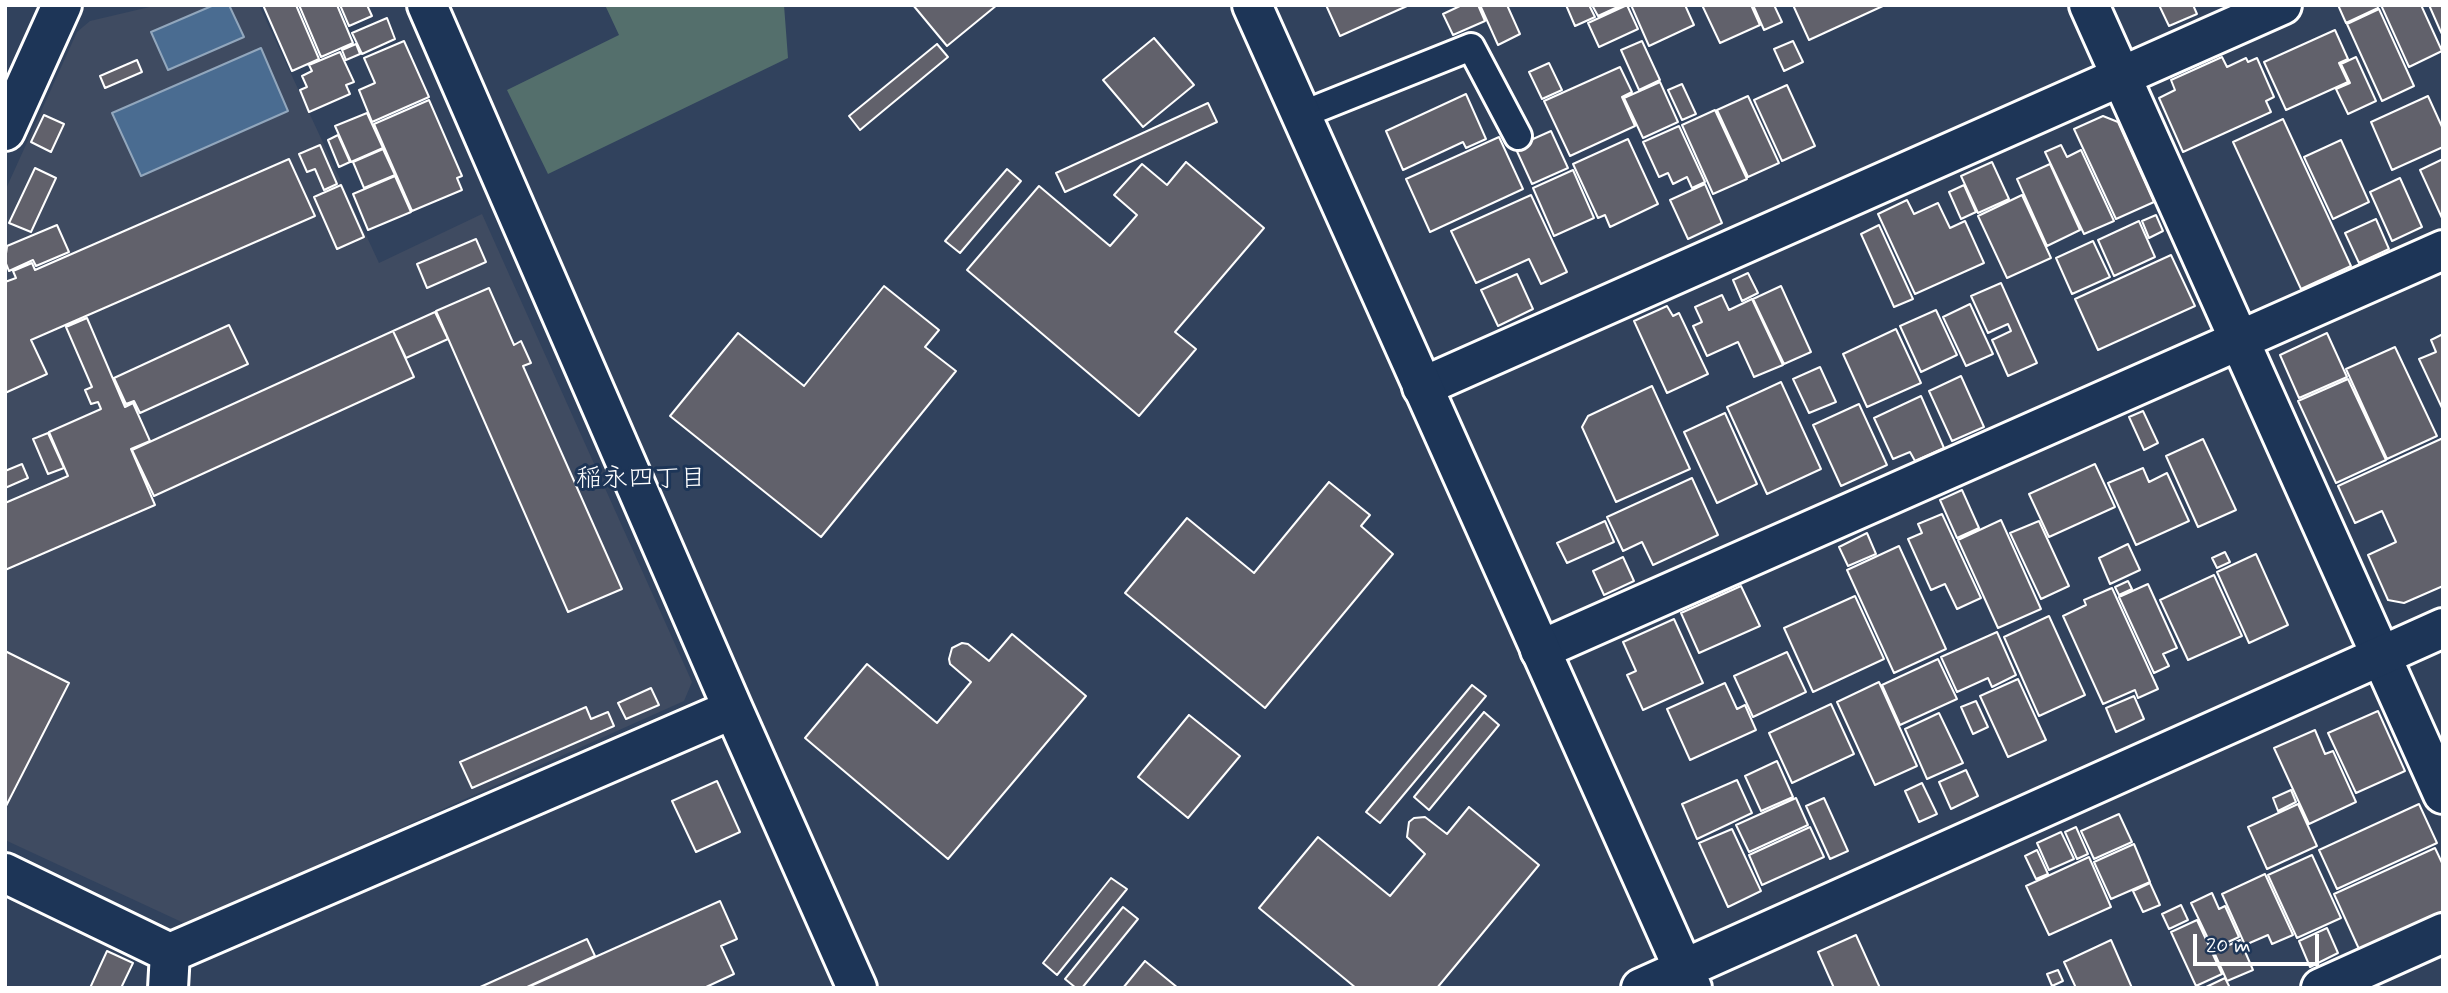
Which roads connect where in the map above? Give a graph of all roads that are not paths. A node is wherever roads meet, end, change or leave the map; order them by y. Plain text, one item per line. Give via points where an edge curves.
1 (62, 5) edge
2 (427, 5) edge
3 (1252, 5) edge
4 (2089, 5) edge
5 (2283, 5) edge
6 (2120, 77) junction
7 (1301, 115) junction
8 (5, 131) edge
9 (1518, 136) dead end
10 (2443, 250) edge
11 (2238, 340) junction
12 (1422, 387) junction
13 (2443, 628) edge
14 (1540, 650) junction
15 (2380, 656) junction
16 (733, 709) junction
17 (2443, 794) edge
18 (5, 873) edge
19 (2443, 933) edge
20 (169, 971) edge
21 (1687, 978) edge
22 (857, 988) edge
23 (1641, 988) edge
24 (2321, 988) edge

1 - 8 street
2 - 16 street
3 - 7 street
4 - 6 street
5 - 6 street
6 - 11 street
6 - 12 street
7 - 9 lane via 1471,47
7 - 12 street
10 - 11 street
11 - 14 street
11 - 15 street
12 - 14 street
13 - 15 street
14 - 21 street
15 - 17 street
15 - 21 street
16 - 20 street
16 - 22 street
18 - 20 street
19 - 24 street
21 - 23 street

